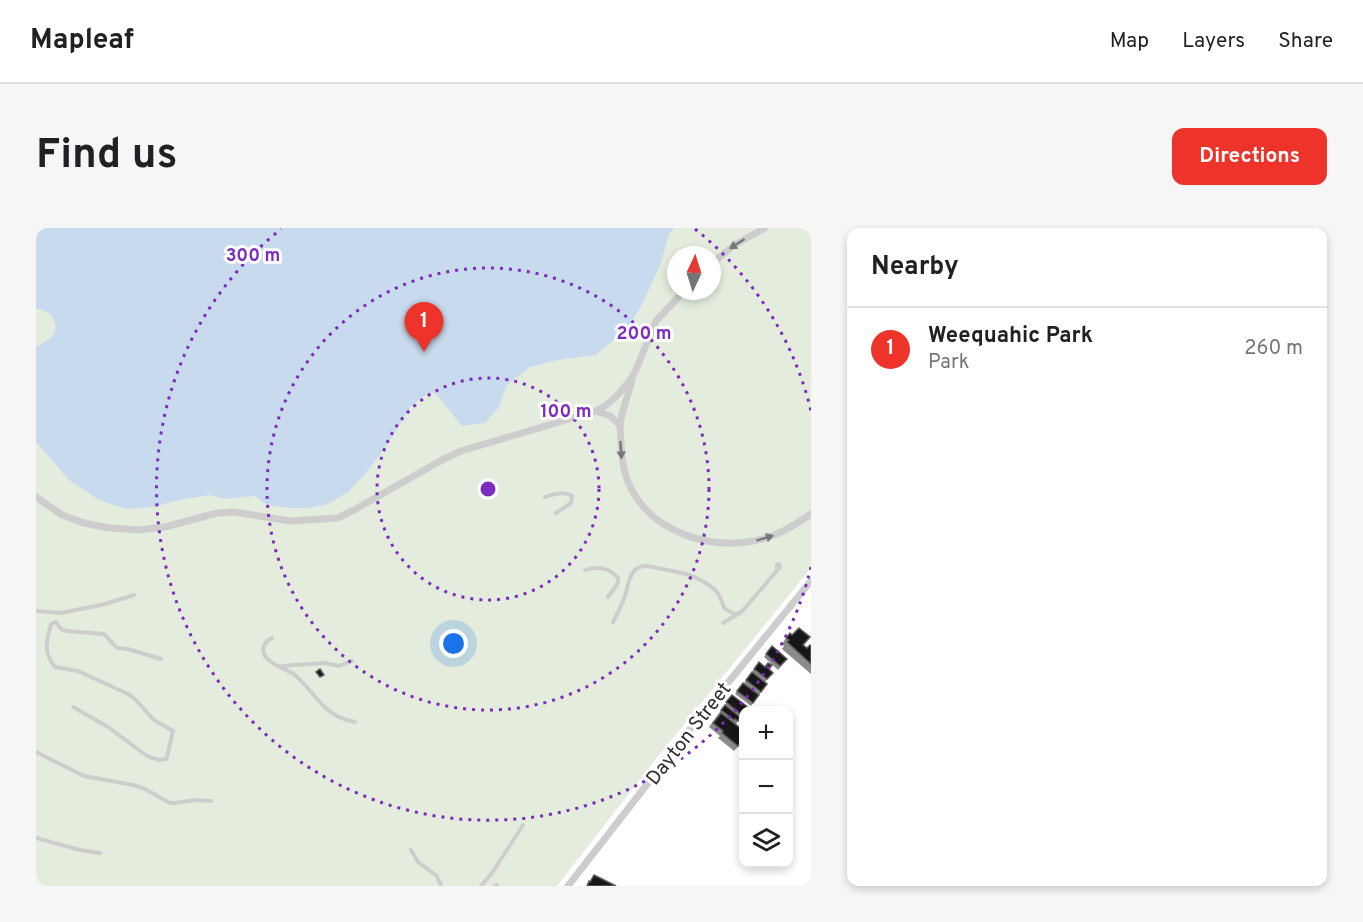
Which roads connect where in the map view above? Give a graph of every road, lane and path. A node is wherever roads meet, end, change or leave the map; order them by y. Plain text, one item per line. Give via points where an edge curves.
1 (765, 228) edge
2 (721, 256) edge
3 (676, 300) edge
4 (635, 372) junction
5 (596, 411) junction
6 (620, 425) junction
7 (36, 497) edge
8 (545, 497) dead end
9 (556, 513) dead end
10 (811, 514) edge
11 (585, 570) dead end
12 (777, 570) dead end
13 (811, 581) edge
14 (134, 595) dead end
15 (608, 597) dead end
16 (36, 611) edge
17 (740, 613) junction
18 (614, 622) dead end
19 (723, 623) dead end
20 (272, 638) dead end
21 (161, 659) dead end
22 (352, 661) dead end
23 (278, 666) junction
24 (73, 707) dead end
25 (355, 722) dead end
26 (36, 752) edge
27 (211, 801) dead end
28 (523, 825) dead end
29 (36, 838) edge
30 (411, 850) dead end
31 (100, 853) dead end
32 (441, 886) edge
33 (481, 886) edge
34 (568, 886) edge

1 -> 2 street
3 - 4 street via 656,321
4 - 5 street via 612,401
4 - 6 street
5 - 6 street
5 - 7 street via 460,452 338,518 290,521 234,512 165,527 109,528 62,515
6 -> 10 street via 623,468 633,492 651,514 679,533 718,543 753,542 779,533
8 - 9 lane via 564,493 572,496 571,503
11 - 15 lane via 598,567 614,573 618,584
12 - 17 lane
13 - 34 street, Dayton Street
14 - 16 lane via 61,613
17 - 18 lane via 725,609 718,593 698,579 678,571 645,566 631,576
17 - 19 lane
20 - 23 lane via 263,651
21 - 24 lane via 117,648 104,634 61,629 56,622 51,624 46,646 54,667 78,671 128,694 154,720 173,731 166,759 147,756
22 - 23 lane via 339,666
23 - 25 lane via 296,676 334,714
26 - 27 lane via 84,776 145,789 170,802
28 - 33 lane
29 - 31 lane
30 - 32 lane via 418,862 437,876

